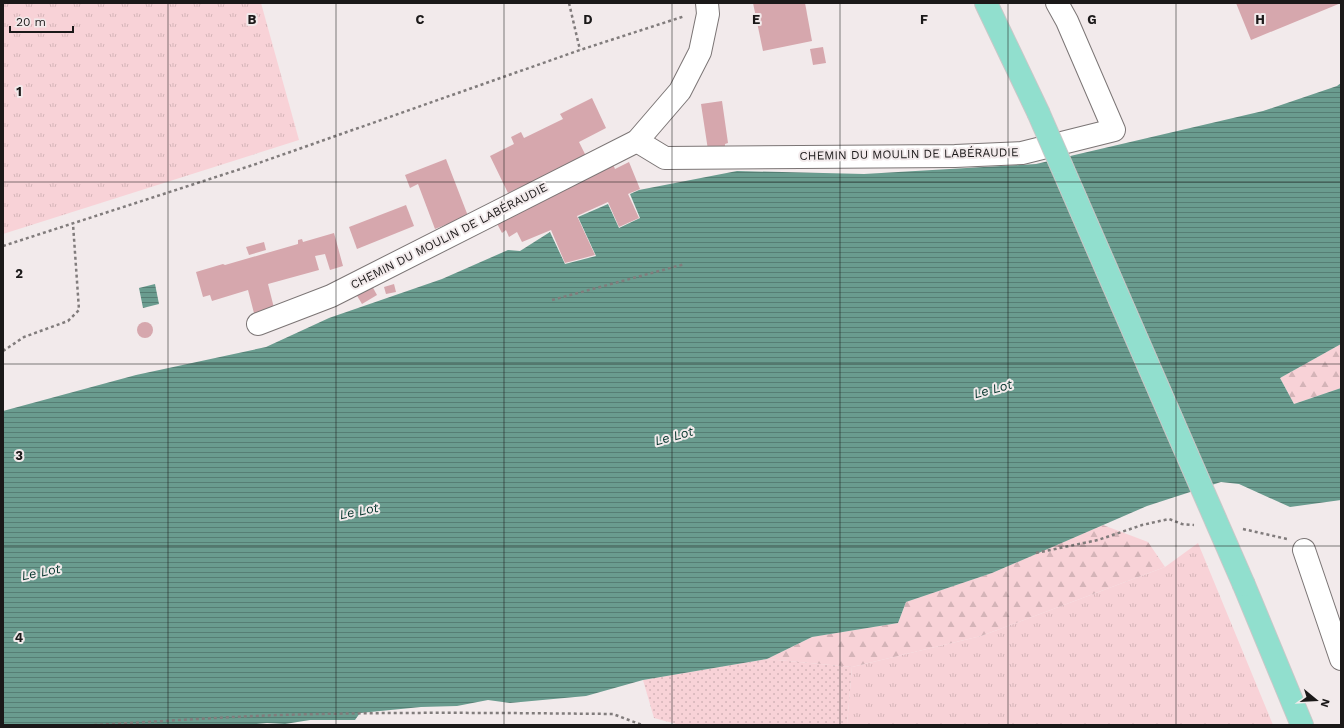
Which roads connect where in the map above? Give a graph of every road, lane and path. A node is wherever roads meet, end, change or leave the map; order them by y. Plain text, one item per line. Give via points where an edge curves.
1 (569, 3) edge
2 (707, 3) edge
3 (986, 3) edge
4 (1058, 3) edge
5 (687, 15) dead end
6 (580, 50) junction
7 (637, 141) junction
8 (72, 224) junction
9 (3, 246) edge
10 (685, 264) dead end
11 (552, 300) dead end
12 (258, 324) dead end
13 (3, 351) edge
14 (1169, 519) dead end
15 (1304, 550) dead end
16 (1036, 553) dead end
17 (1341, 659) edge
18 (634, 724) edge
19 (94, 725) edge
20 (642, 725) edge
21 (1302, 725) edge

1 - 6 path
2 - 7 street, CHEMIN DU MOULIN DE LABÉRAUDIE via 708,14 700,52 680,91
3 - 21 main road, bridge via 1038,112 1244,585
4 - 7 street, CHEMIN DU MOULIN DE LABÉRAUDIE via 1114,130 1022,153 955,156 665,158
5 - 6 path
6 - 8 path via 256,164
7 - 12 street, CHEMIN DU MOULIN DE LABÉRAUDIE via 331,296
8 - 9 path
8 - 13 path via 79,310 68,321 24,337
10 - 11 path
14 - 16 path via 1098,540
15 - 17 street
18 - 19 path via 613,714 320,714
18 - 20 path

